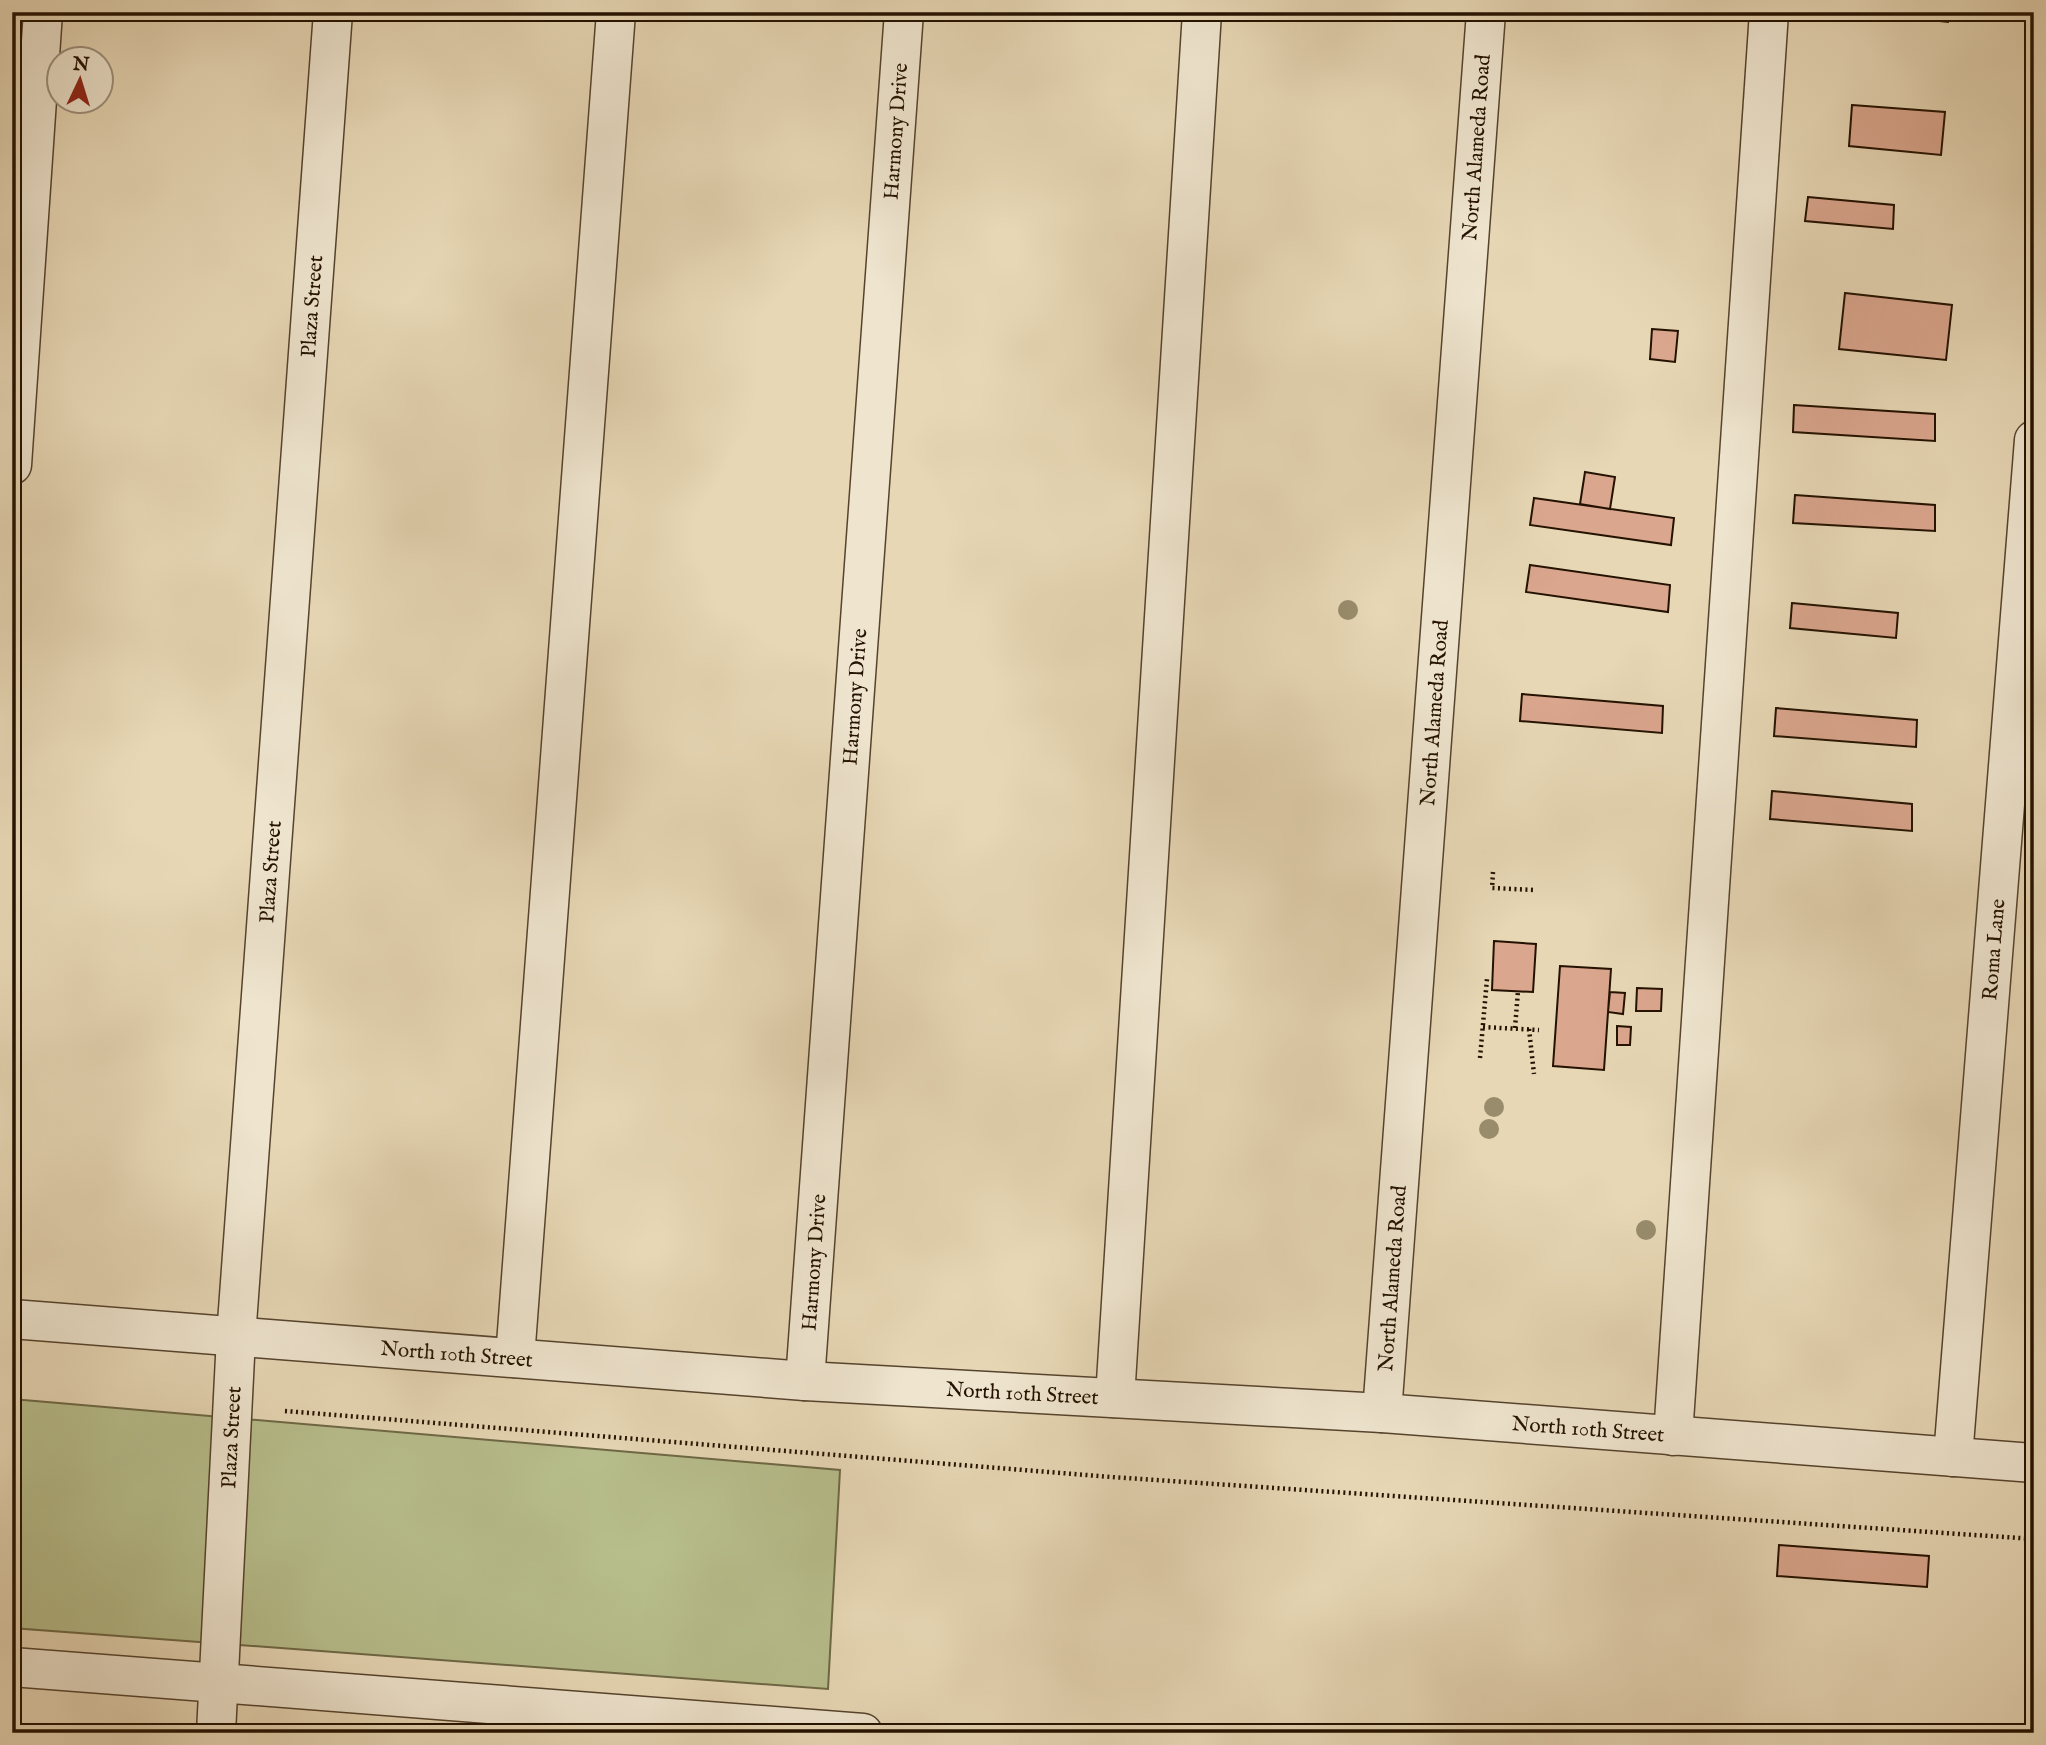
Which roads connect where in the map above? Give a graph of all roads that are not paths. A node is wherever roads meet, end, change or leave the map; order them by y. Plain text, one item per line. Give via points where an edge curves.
1 (43, 12) edge
2 (333, 12) edge
3 (616, 12) edge
4 (904, 12) edge
5 (1202, 12) edge
6 (1486, 12) edge
7 (1769, 12) edge
8 (2034, 440) edge
9 (12, 465) edge
10 (12, 1319) edge
11 (236, 1337) junction
12 (515, 1358) junction
13 (805, 1381) junction
14 (1115, 1398) junction
15 (1382, 1413) junction
16 (1673, 1436) junction
17 (1954, 1457) junction
18 (2034, 1463) edge
19 (12, 1667) edge
20 (219, 1683) junction
21 (216, 1733) edge
22 (863, 1733) edge

1 - 9 street
2 - 11 street, Plaza Street
3 - 12 street
4 - 13 street, Harmony Drive
5 - 14 street
6 - 15 street, North Alameda Road
7 - 16 street
8 - 17 street, Roma Lane
10 - 11 street, North 10th Street
11 - 12 street, North 10th Street
11 - 20 street, Plaza Street
12 - 13 street, North 10th Street
13 - 14 street, North 10th Street
14 - 15 street, North 10th Street
15 - 16 street, North 10th Street
16 - 17 street, North 10th Street
17 - 18 street, North 10th Street
19 - 20 street
20 - 21 street, Plaza Street
20 - 22 street

